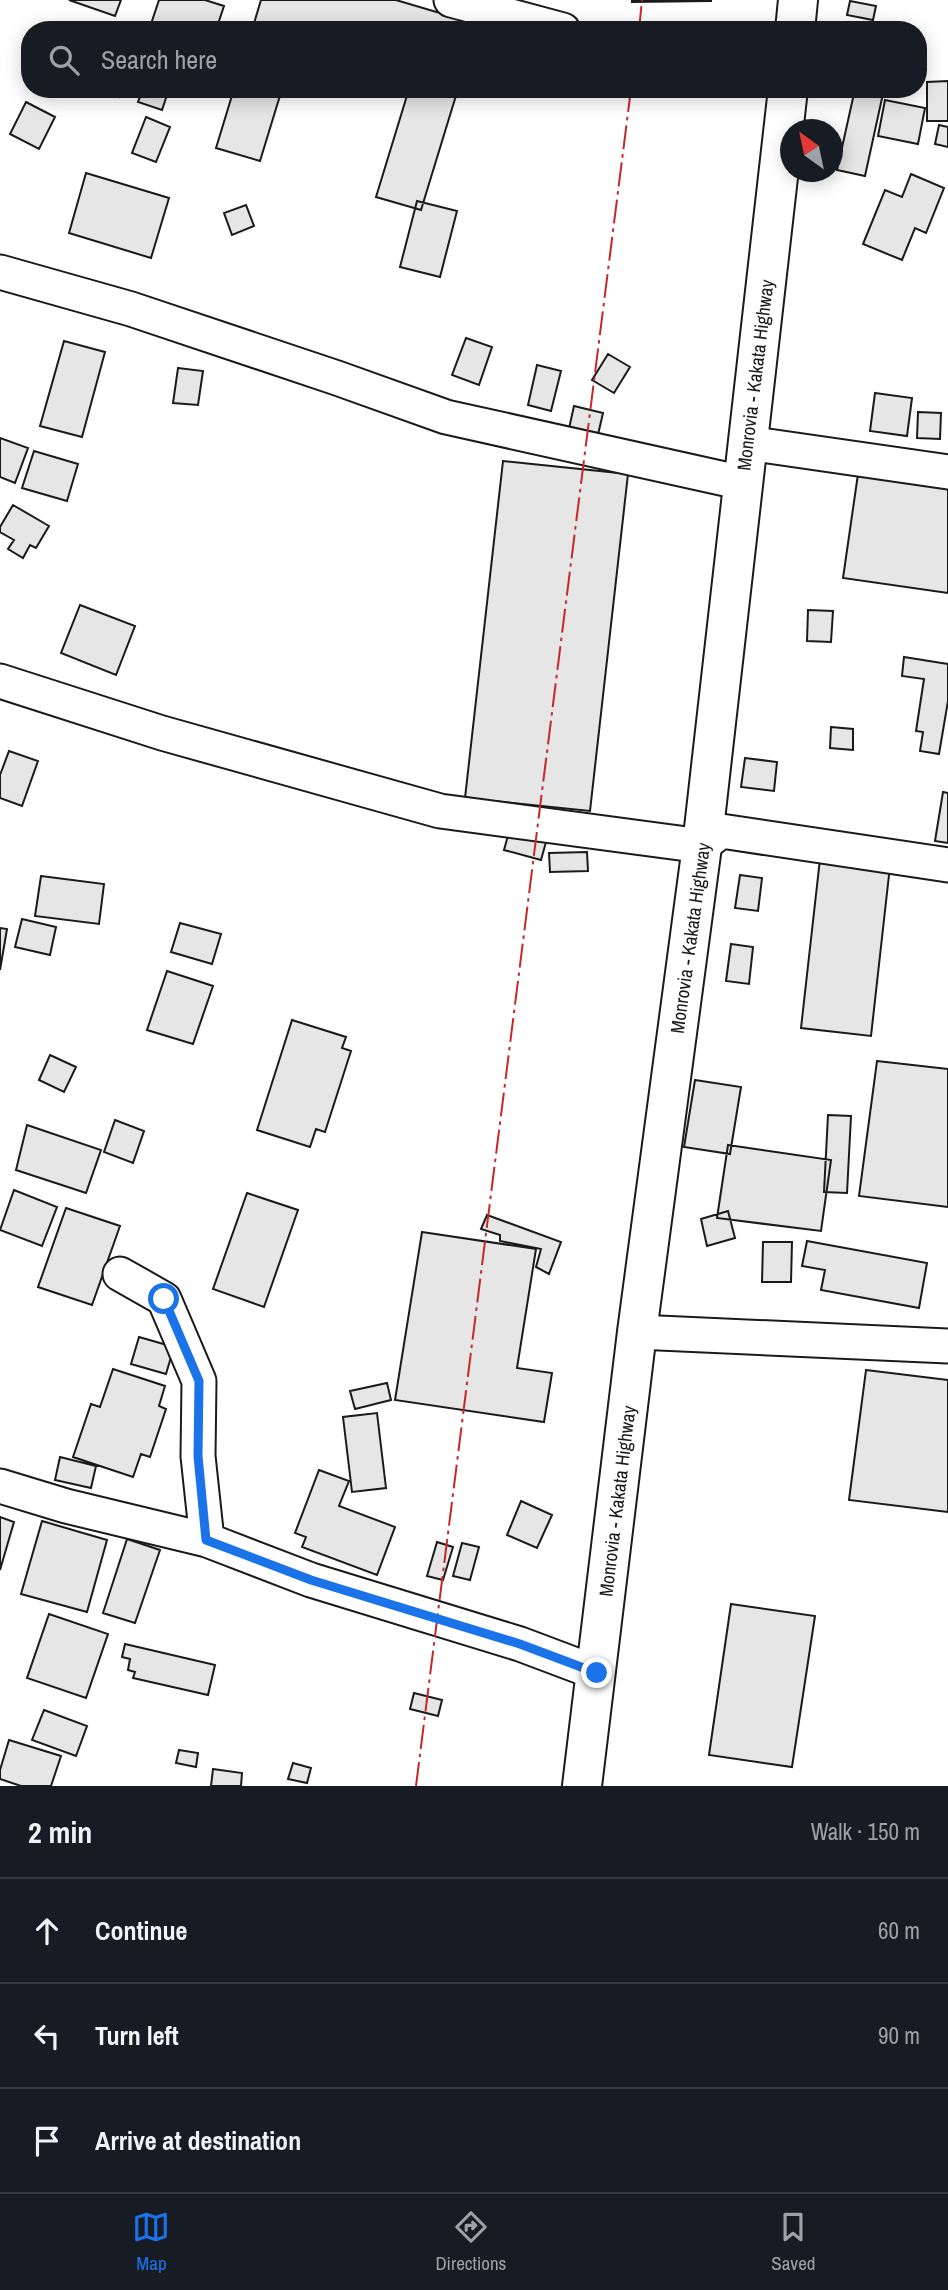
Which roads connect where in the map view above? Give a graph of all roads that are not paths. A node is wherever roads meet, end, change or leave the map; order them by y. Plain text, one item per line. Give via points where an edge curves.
1 (451, 0) edge
2 (798, 0) edge
3 (530, 21) edge
4 (796, 21) edge
5 (787, 98) edge
6 (0, 272) edge
7 (747, 443) junction
8 (948, 472) edge
9 (743, 483) junction
10 (0, 681) edge
11 (702, 846) junction
12 (948, 864) edge
13 (120, 1273) dead end
14 (637, 1332) junction
15 (948, 1346) edge
16 (0, 1486) edge
17 (206, 1540) junction
18 (597, 1673) junction
19 (582, 1786) edge

1 - 3 street
2 - 4 highway
5 - 7 highway, Monrovia - Kakata Highway
6 - 9 street via 144,314 446,417
7 - 8 street
7 - 9 highway, Monrovia - Kakata Highway
9 - 11 highway, Monrovia - Kakata Highway
10 - 11 street via 162,733 440,811
11 - 12 street via 721,831
11 - 14 highway, Monrovia - Kakata Highway
13 - 17 street via 164,1299 199,1381 198,1456
14 - 15 street
14 - 18 highway, Monrovia - Kakata Highway
16 - 17 street
17 - 18 street via 311,1580 520,1644
18 - 19 highway, Monrovia - Kakata Highway

